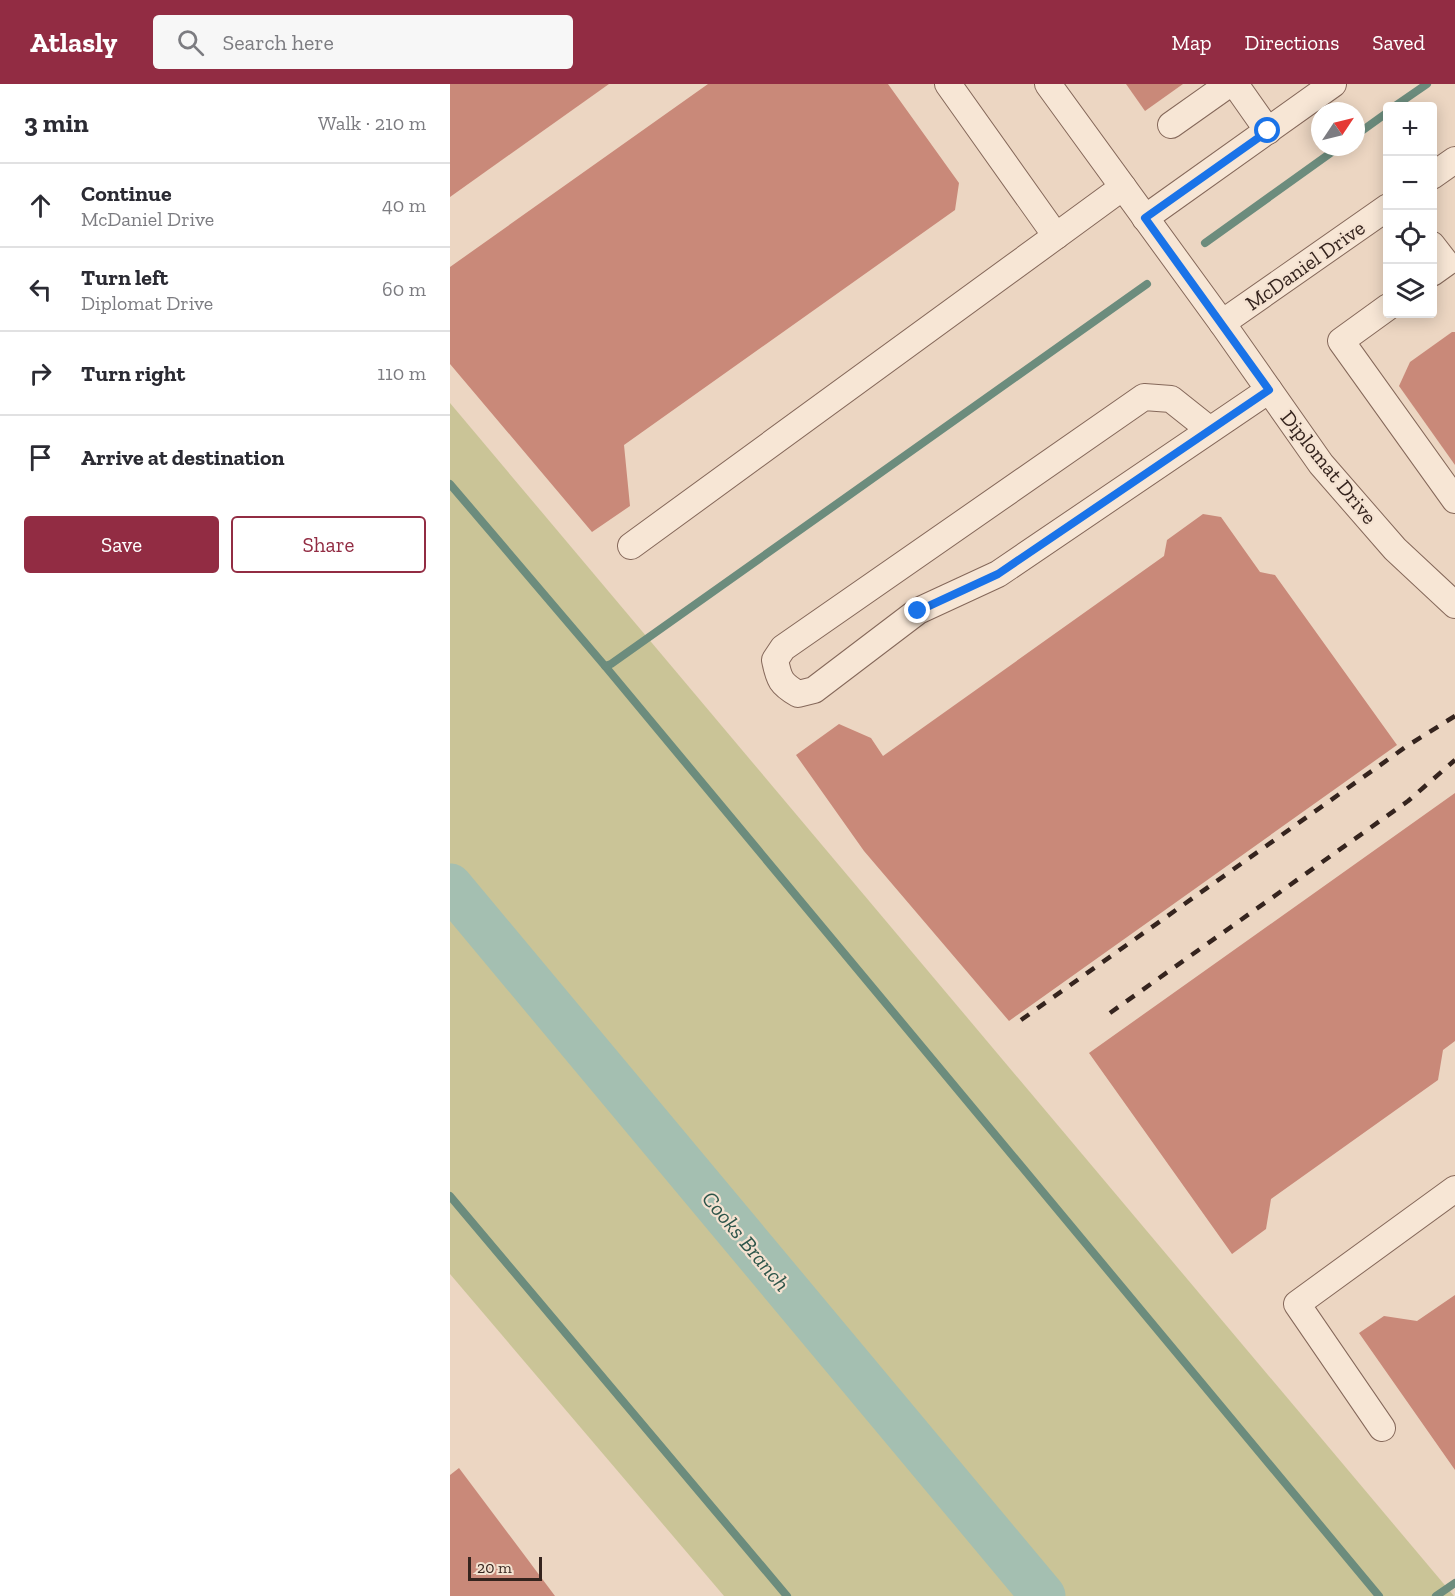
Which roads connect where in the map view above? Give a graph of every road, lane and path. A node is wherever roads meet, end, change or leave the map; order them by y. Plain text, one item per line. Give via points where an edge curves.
1 (948, 84) edge
2 (1048, 84) edge
3 (1229, 84) edge
4 (1235, 84) edge
5 (1334, 84) edge
6 (1171, 125) dead end
7 (1268, 131) junction
8 (1455, 160) edge
9 (1437, 173) edge
10 (1123, 187) junction
11 (1384, 210) edge
12 (1145, 218) junction
13 (1056, 236) junction
14 (1383, 311) edge
15 (1222, 323) junction
16 (1269, 390) junction
17 (1210, 430) junction
18 (1455, 500) edge
19 (631, 546) dead end
20 (1455, 605) edge
21 (1455, 1189) edge
22 (1382, 1428) dead end

1 - 13 street
2 - 10 street, Diplomat Drive
3 - 6 street
4 - 7 street
5 - 7 street
7 - 12 street
8 - 9 street
10 - 12 street, Diplomat Drive
10 - 13 street
11 - 15 street, McDaniel Drive
12 - 15 street, Diplomat Drive
13 - 19 street
14 - 18 street via 1341,341
15 - 16 street, Diplomat Drive
16 - 17 street
16 - 20 street, Diplomat Drive via 1321,464 1395,549
17 - 17 street via 998,574 918,611 814,690 798,694 783,685 775,660 783,648 1144,397 1171,399
21 - 22 street via 1297,1304

